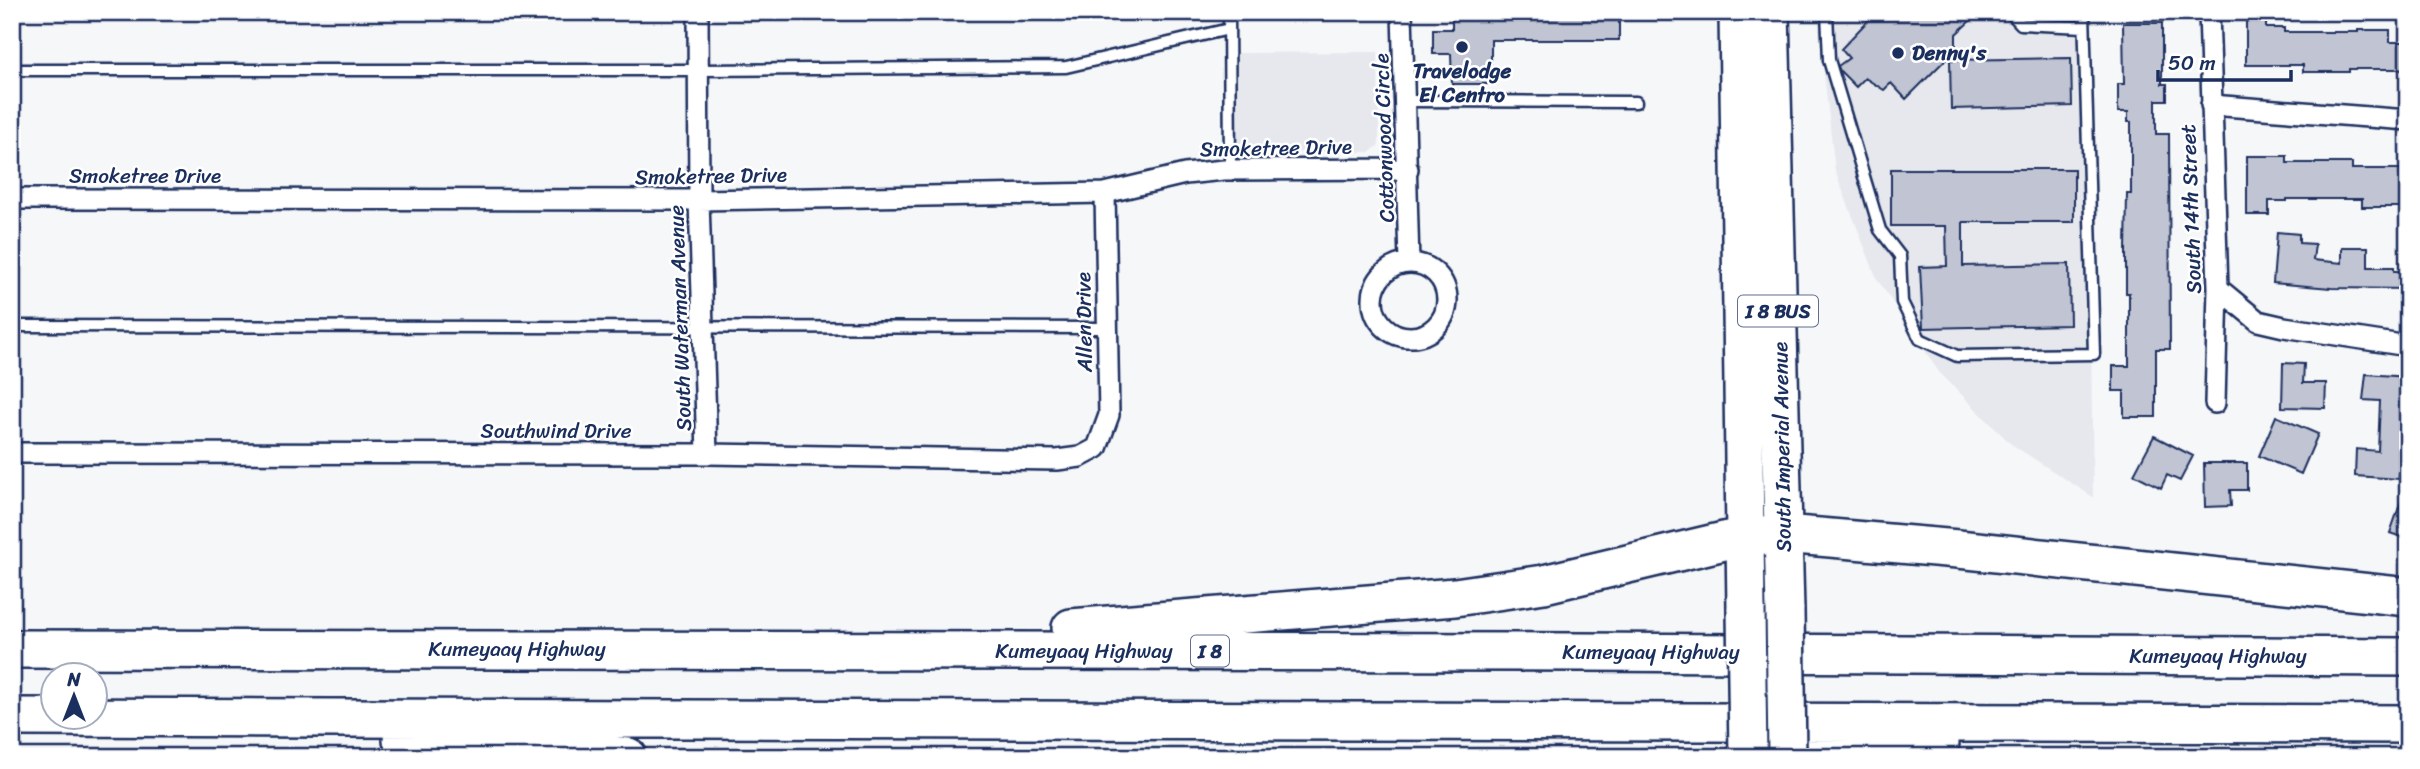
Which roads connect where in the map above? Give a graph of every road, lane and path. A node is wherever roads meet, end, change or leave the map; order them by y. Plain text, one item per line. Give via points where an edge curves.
1 (698, 12) edge
2 (1229, 12) edge
3 (1402, 12) edge
4 (1738, 12) edge
5 (1770, 12) edge
6 (1827, 12) edge
7 (2010, 12) edge
8 (2084, 12) edge
9 (2209, 12) edge
10 (2084, 27) junction
11 (1229, 29) junction
12 (12, 69) edge
13 (698, 70) junction
14 (1406, 102) junction
15 (1636, 102) dead end
16 (2211, 105) junction
17 (2408, 120) edge
18 (1408, 169) junction
19 (1230, 170) junction
20 (1105, 193) junction
21 (12, 199) edge
22 (699, 200) junction
23 (1409, 263) dead end
24 (2218, 288) junction
25 (12, 326) edge
26 (703, 326) junction
27 (1107, 328) junction
28 (2408, 345) edge
29 (2215, 403) dead end
30 (1097, 448) joint
31 (12, 453) edge
32 (707, 454) junction
33 (1784, 534) junction
34 (1745, 536) junction
35 (2408, 597) edge
36 (12, 649) edge
37 (683, 649) junction
38 (2408, 657) edge
39 (215, 716) junction
40 (12, 717) edge
41 (2093, 722) junction
42 (2408, 724) edge
43 (628, 757) edge
44 (1748, 757) edge
45 (1787, 757) edge

1 - 13 street, South Waterman Avenue
2 - 11 lane
3 - 14 street, Cottonwood Circle
4 - 34 highway, South Imperial Avenue / I 8 BUS
5 - 33 highway, South Imperial Avenue / I 8 BUS
6 - 10 lane via 1829,60 1880,230 1900,256 1902,302 1920,339 1957,356 2094,354
7 - 10 lane via 2021,24
8 - 10 lane
9 - 16 street, South 14th Street
11 - 13 lane via 1066,66
11 - 19 lane
12 - 13 lane
13 - 22 street, South Waterman Avenue
14 - 15 lane
14 - 18 street, Cottonwood Circle
16 - 17 street
16 - 24 street, South 14th Street
18 - 19 street, Smoketree Drive
18 - 23 street, Cottonwood Circle
19 - 20 street, Smoketree Drive via 1185,174
20 - 22 street, Smoketree Drive
20 - 27 street, Allen Drive
21 - 22 street, Smoketree Drive
22 - 26 street, South Waterman Avenue
24 - 28 street via 2258,321
24 - 29 street, South 14th Street
25 - 26 lane
26 - 27 lane
26 - 32 street, South Waterman Avenue
27 - 30 street, Allen Drive via 1109,415
30 - 32 street, Southwind Drive via 1080,457 1057,460
31 - 32 street, Southwind Drive
33 - 34 highway
33 - 35 highway
33 - 45 highway, South Imperial Avenue / I 8 BUS, bridge
34 - 37 highway via 1544,584 1414,602 1093,627 755,636
34 - 44 highway, South Imperial Avenue, bridge
36 - 37 highway, Kumeyaay Highway / I 8
37 - 38 highway, Kumeyaay Highway / I 8
39 - 40 highway
39 - 41 highway
39 - 43 highway via 272,735
41 - 42 highway
41 - 45 highway via 2039,738

